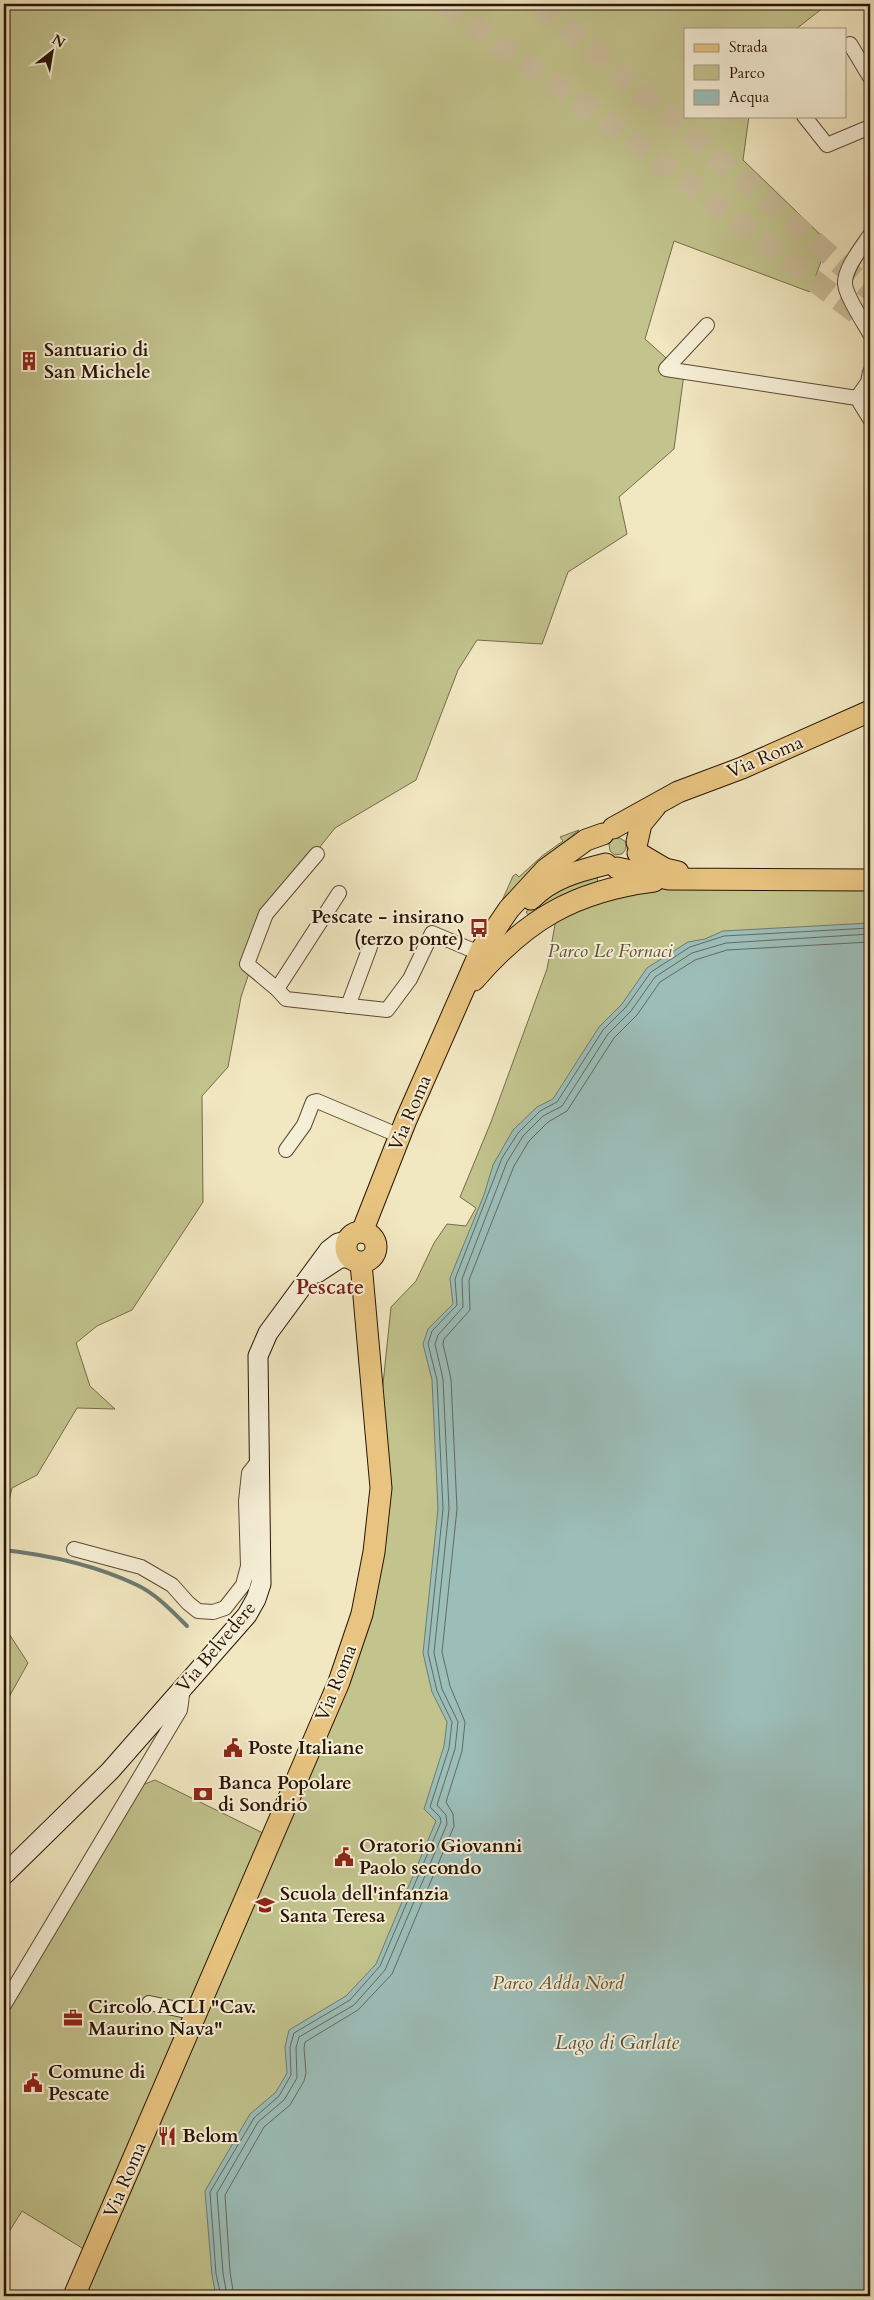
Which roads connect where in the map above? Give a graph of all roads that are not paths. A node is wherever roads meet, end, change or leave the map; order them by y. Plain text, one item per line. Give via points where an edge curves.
1 (850, 44) dead end
2 (870, 77) edge
3 (806, 118) edge
4 (870, 128) edge
5 (870, 234) edge
6 (707, 325) dead end
7 (870, 334) edge
8 (870, 372) edge
9 (857, 398) junction
10 (870, 419) edge
11 (870, 710) edge
12 (660, 801) junction
13 (608, 831) junction
14 (638, 847) junction
15 (317, 854) dead end
16 (611, 866) junction
17 (870, 866) edge
18 (669, 879) junction
19 (870, 880) edge
20 (339, 893) dead end
21 (370, 947) dead end
22 (479, 953) junction
23 (277, 989) junction
24 (460, 996) junction
25 (348, 1006) junction
26 (400, 1136) junction
27 (286, 1150) dead end
28 (355, 1248) junction
29 (260, 1459) junction
30 (74, 1549) dead end
31 (183, 1687) junction
32 (4, 1874) edge
33 (150, 2003) dead end
34 (4, 2004) edge
35 (196, 2013) junction
36 (74, 2296) edge

1 - 2 street
3 - 4 street via 827,144
5 - 7 street via 850,265 845,284
6 - 9 street via 666,370
8 - 9 street via 868,382
9 - 10 street
11 - 12 main road, Via Roma
12 - 13 main road, Via Roma
12 - 14 main road via 641,824
13 - 14 main road via 628,830
13 - 16 main road via 598,841 597,850 600,858
13 - 22 main road, Via Roma via 586,840 546,869 509,909
14 - 16 main road via 630,864
14 - 17 main road via 665,868 676,872
15 - 23 street via 266,914 247,964
16 - 18 main road
16 - 24 main road via 562,878 538,893 486,952
18 - 19 main road
18 - 24 main road via 605,889 567,903 525,930 489,962
20 - 23 street
21 - 25 street
22 - 24 main road, Via Roma
22 - 25 street via 432,933 410,979 387,1010
23 - 25 street via 286,999
24 - 26 main road, Via Roma
26 - 27 street via 317,1101 313,1102 304,1125
26 - 28 main road, Via Roma
28 - 29 main road, Via Belvedere via 310,1278 268,1333 258,1356
28 - 35 main road, Via Roma via 381,1488 374,1552 362,1614 339,1682
29 - 30 street via 249,1473 246,1501 248,1566 243,1585 225,1608 213,1612 198,1611 172,1585 141,1567
29 - 31 main road, Via Belvedere via 262,1584 247,1614
31 - 32 main road, Via Belvedere via 110,1770
31 - 34 street via 180,1710
33 - 35 street
35 - 36 main road, Via Roma

